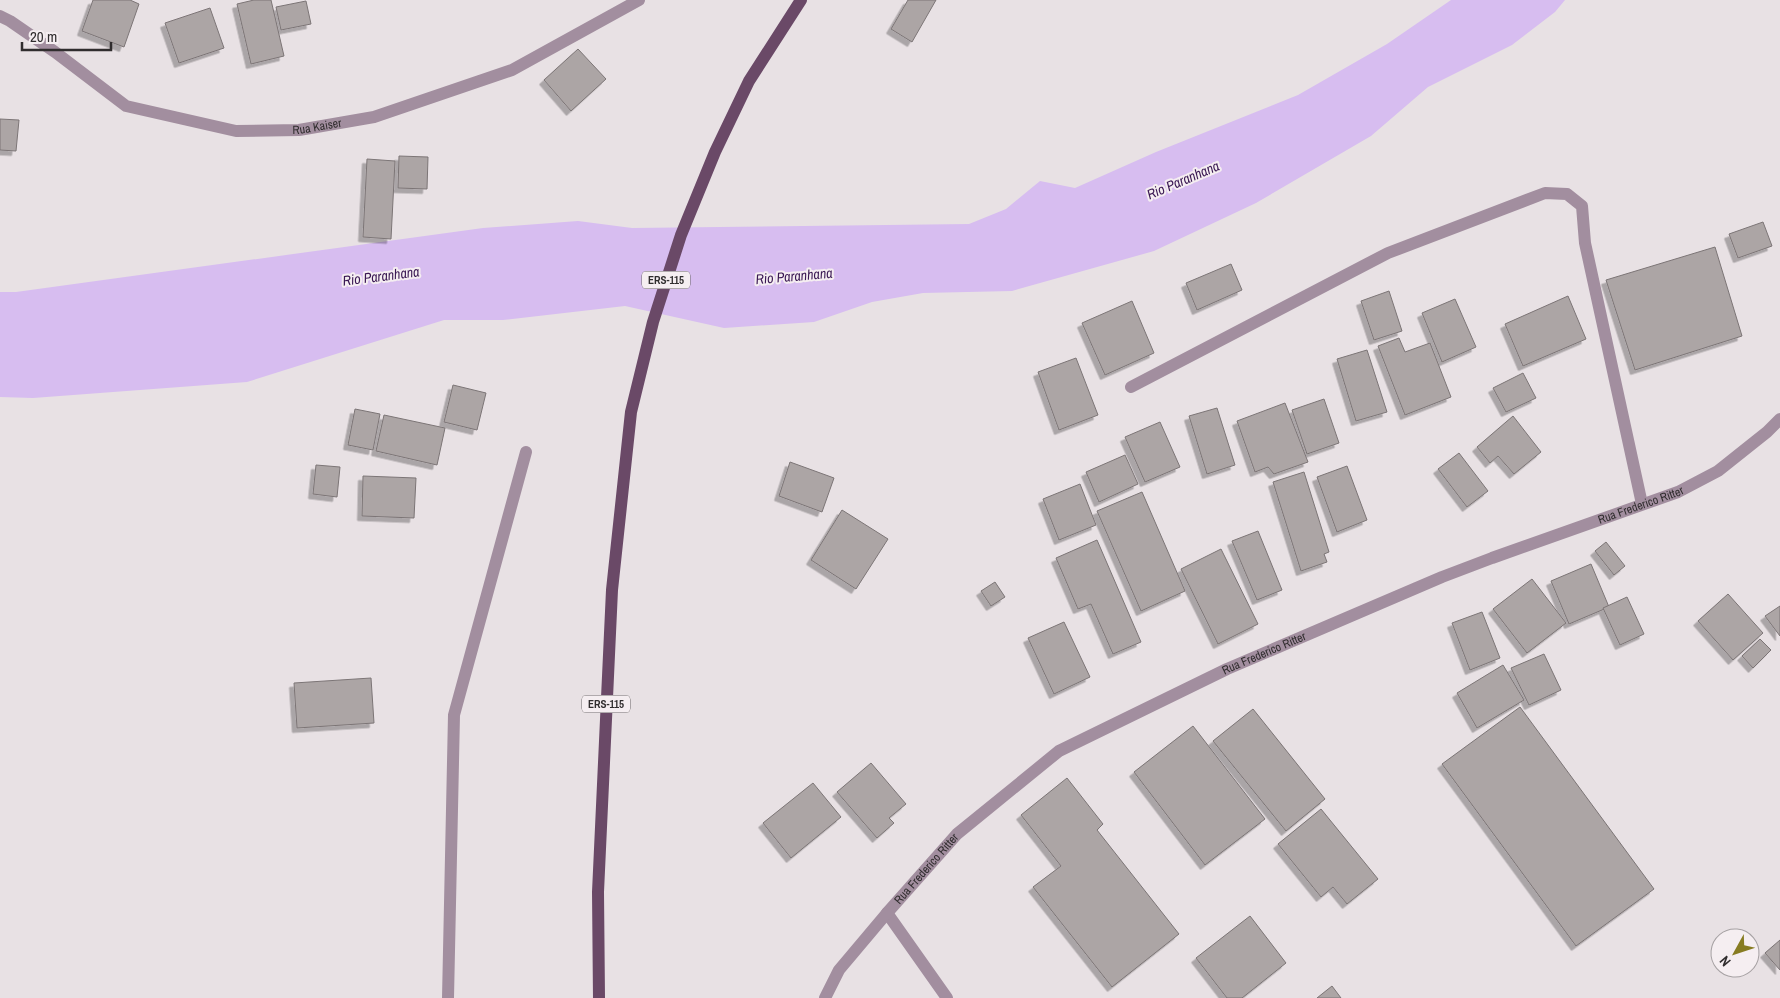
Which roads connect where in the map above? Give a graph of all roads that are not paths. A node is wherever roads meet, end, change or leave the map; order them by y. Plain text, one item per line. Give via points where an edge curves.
1 (639, 0) edge
2 (801, 0) edge
3 (0, 16) edge
4 (1131, 387) dead end
5 (1780, 419) edge
6 (526, 452) dead end
7 (1642, 504) junction
8 (887, 913) junction
9 (448, 998) edge
10 (599, 998) edge
11 (825, 998) edge
12 (947, 998) edge

1 - 3 street, Rua Kaiser via 512,70 374,117 300,130 236,131 126,106 55,52
2 - 10 main road, ERS-115 via 750,81 715,152 681,235 652,322 631,412 612,590 598,892
4 - 7 street via 1388,253 1545,193 1567,194 1582,206 1585,243
5 - 7 street, Rua Frederico Ritter via 1718,471 1678,492
6 - 9 street via 454,715
7 - 8 street, Rua Frederico Ritter via 1442,577 1226,669 1059,751 957,834
8 - 11 street, Rua Frederico Ritter via 839,970
8 - 12 street

